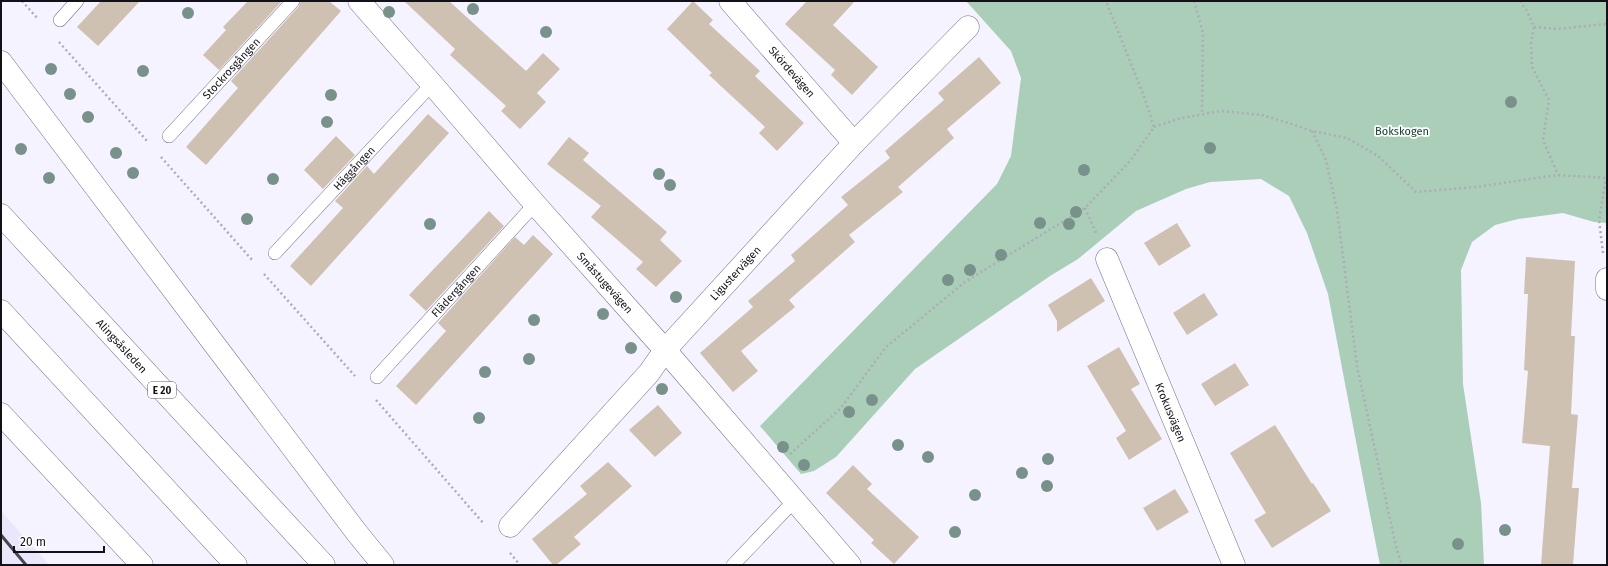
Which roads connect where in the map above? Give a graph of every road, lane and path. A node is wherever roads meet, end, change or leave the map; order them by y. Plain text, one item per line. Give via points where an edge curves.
1 (22, 1) edge
2 (77, 1) edge
3 (293, 1) edge
4 (359, 1) edge
5 (730, 1) edge
6 (1106, 1) edge
7 (1194, 1) edge
8 (1520, 1) edge
9 (60, 20) dead end
10 (40, 21) dead end
11 (1607, 24) edge
12 (968, 27) dead end
13 (1534, 27) junction
14 (54, 37) dead end
15 (1, 62) edge
16 (432, 84) junction
17 (1202, 114) junction
18 (1154, 127) junction
19 (1312, 131) junction
20 (169, 136) dead end
21 (854, 143) junction
22 (151, 146) dead end
23 (156, 151) dead end
24 (1558, 175) junction
25 (1607, 178) edge
26 (535, 204) junction
27 (1, 215) edge
28 (275, 253) dead end
29 (1107, 259) dead end
30 (255, 263) dead end
31 (260, 269) dead end
32 (1607, 279) edge
33 (1607, 289) edge
34 (1, 312) edge
35 (665, 350) junction
36 (377, 377) dead end
37 (357, 378) dead end
38 (372, 396) dead end
39 (1, 414) edge
40 (770, 473) junction
41 (794, 501) junction
42 (510, 526) dead end
43 (487, 527) dead end
44 (506, 550) dead end
45 (142, 565) edge
46 (236, 565) edge
47 (324, 565) edge
48 (383, 565) edge
49 (520, 565) edge
50 (733, 565) edge
51 (850, 565) edge
52 (1234, 565) edge
53 (1402, 565) edge

1 - 10 path
2 - 9 lane
3 - 20 lane, Stockrosgången
4 - 16 main road, Småstugevägen
5 - 21 main road, Skördevägen
6 - 18 path
7 - 17 path via 1204,33
8 - 13 path via 1528,11
11 - 13 path via 1556,29
12 - 21 main road, Ligustervägen
13 - 24 path via 1531,42 1532,67 1549,100 1543,140
14 - 22 path
15 - 48 main road
16 - 26 main road, Småstugevägen
16 - 28 lane, Häggången
17 - 18 path
17 - 19 path via 1221,111 1262,115
18 - 40 path via 1131,160 1085,208 964,282 884,348 841,408
19 - 24 path via 1347,138 1378,156 1416,192 1475,187
19 - 53 path via 1326,160 1337,210 1356,366
21 - 35 main road, Ligustervägen
23 - 30 path
24 - 25 path
25 - 32 path via 1599,220
26 - 35 main road, Småstugevägen
26 - 36 lane, Flädergången
27 - 47 main road, Alingsåsleden / E 20
29 - 52 main road, Krokusvägen
31 - 37 path
32 - 33 main road
34 - 46 main road
35 - 40 main road, Småstugevägen
35 - 42 main road, Ligustervägen via 649,373
38 - 43 path
39 - 45 main road
40 - 41 main road, Småstugevägen
41 - 50 lane
41 - 51 main road, Småstugevägen
44 - 49 path

